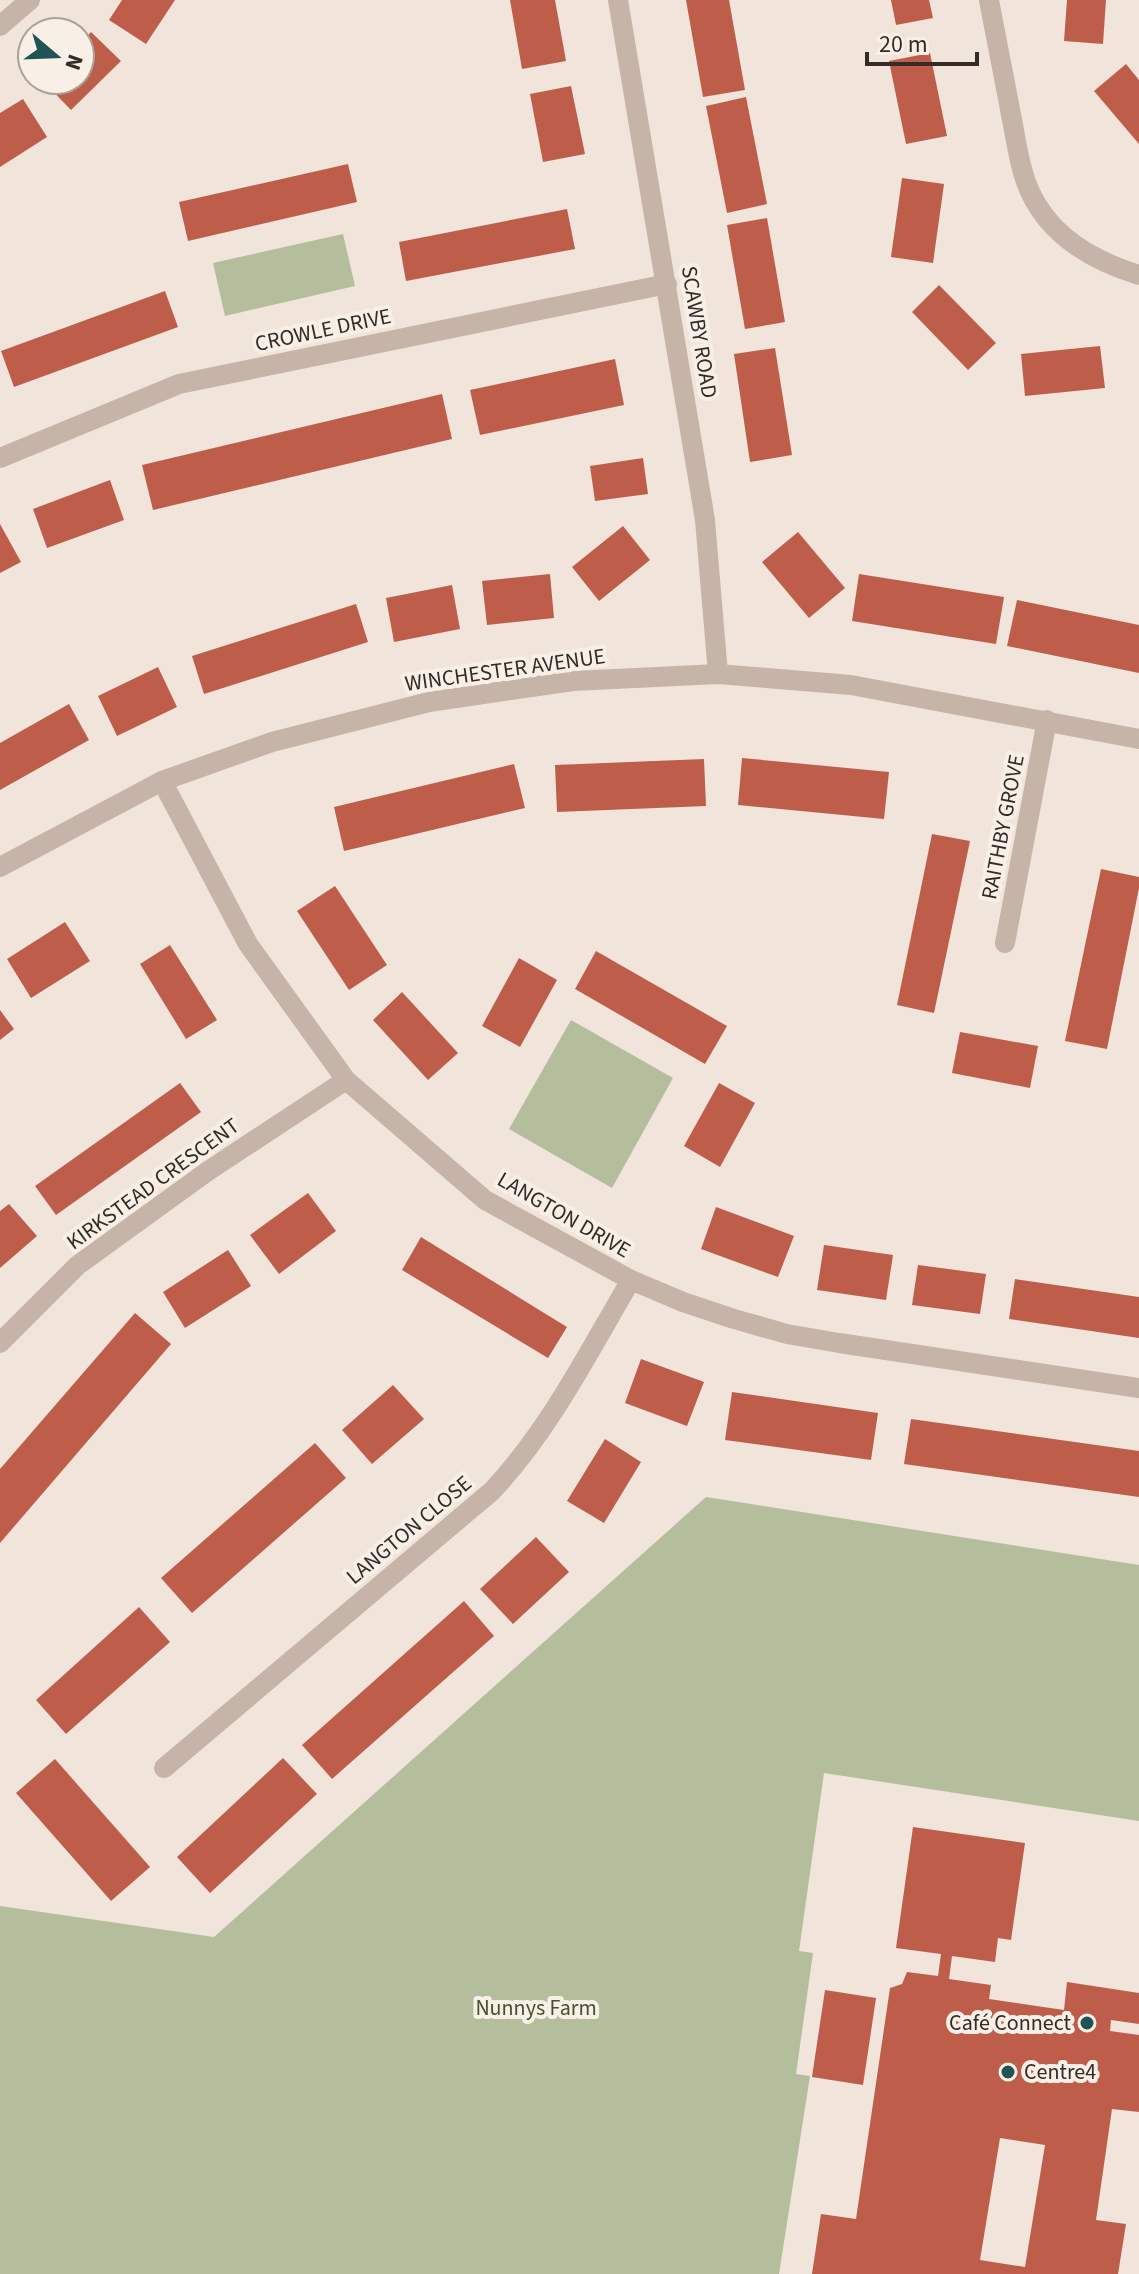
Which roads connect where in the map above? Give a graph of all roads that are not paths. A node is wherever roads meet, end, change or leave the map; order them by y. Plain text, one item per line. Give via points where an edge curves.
1 (30, 0) edge
2 (618, 0) edge
3 (989, 0) edge
4 (0, 26) edge
5 (1139, 275) edge
6 (667, 284) junction
7 (0, 458) edge
8 (718, 674) junction
9 (1047, 720) junction
10 (1139, 739) edge
11 (162, 781) junction
12 (0, 867) edge
13 (1005, 943) dead end
14 (346, 1080) junction
15 (631, 1280) junction
16 (0, 1343) edge
17 (1139, 1388) edge
18 (164, 1768) dead end

1 - 4 street
2 - 6 street, SCAWBY ROAD
3 - 5 street via 1022,171 1034,201 1076,247
6 - 7 street, CROWLE DRIVE via 179,384
6 - 8 street, SCAWBY ROAD via 705,520
8 - 9 street, WINCHESTER AVENUE via 851,685
8 - 11 street, WINCHESTER AVENUE via 573,681 429,702 272,742
9 - 10 street, WINCHESTER AVENUE
9 - 13 street, RAITHBY GROVE
11 - 12 street, WINCHESTER AVENUE
11 - 14 street, LANGTON DRIVE via 248,944
14 - 15 street, LANGTON DRIVE via 485,1200
14 - 16 street, KIRKSTEAD CRESCENT via 78,1265
15 - 17 street, LANGTON DRIVE via 787,1334
15 - 18 street, LANGTON CLOSE via 550,1419 492,1491

